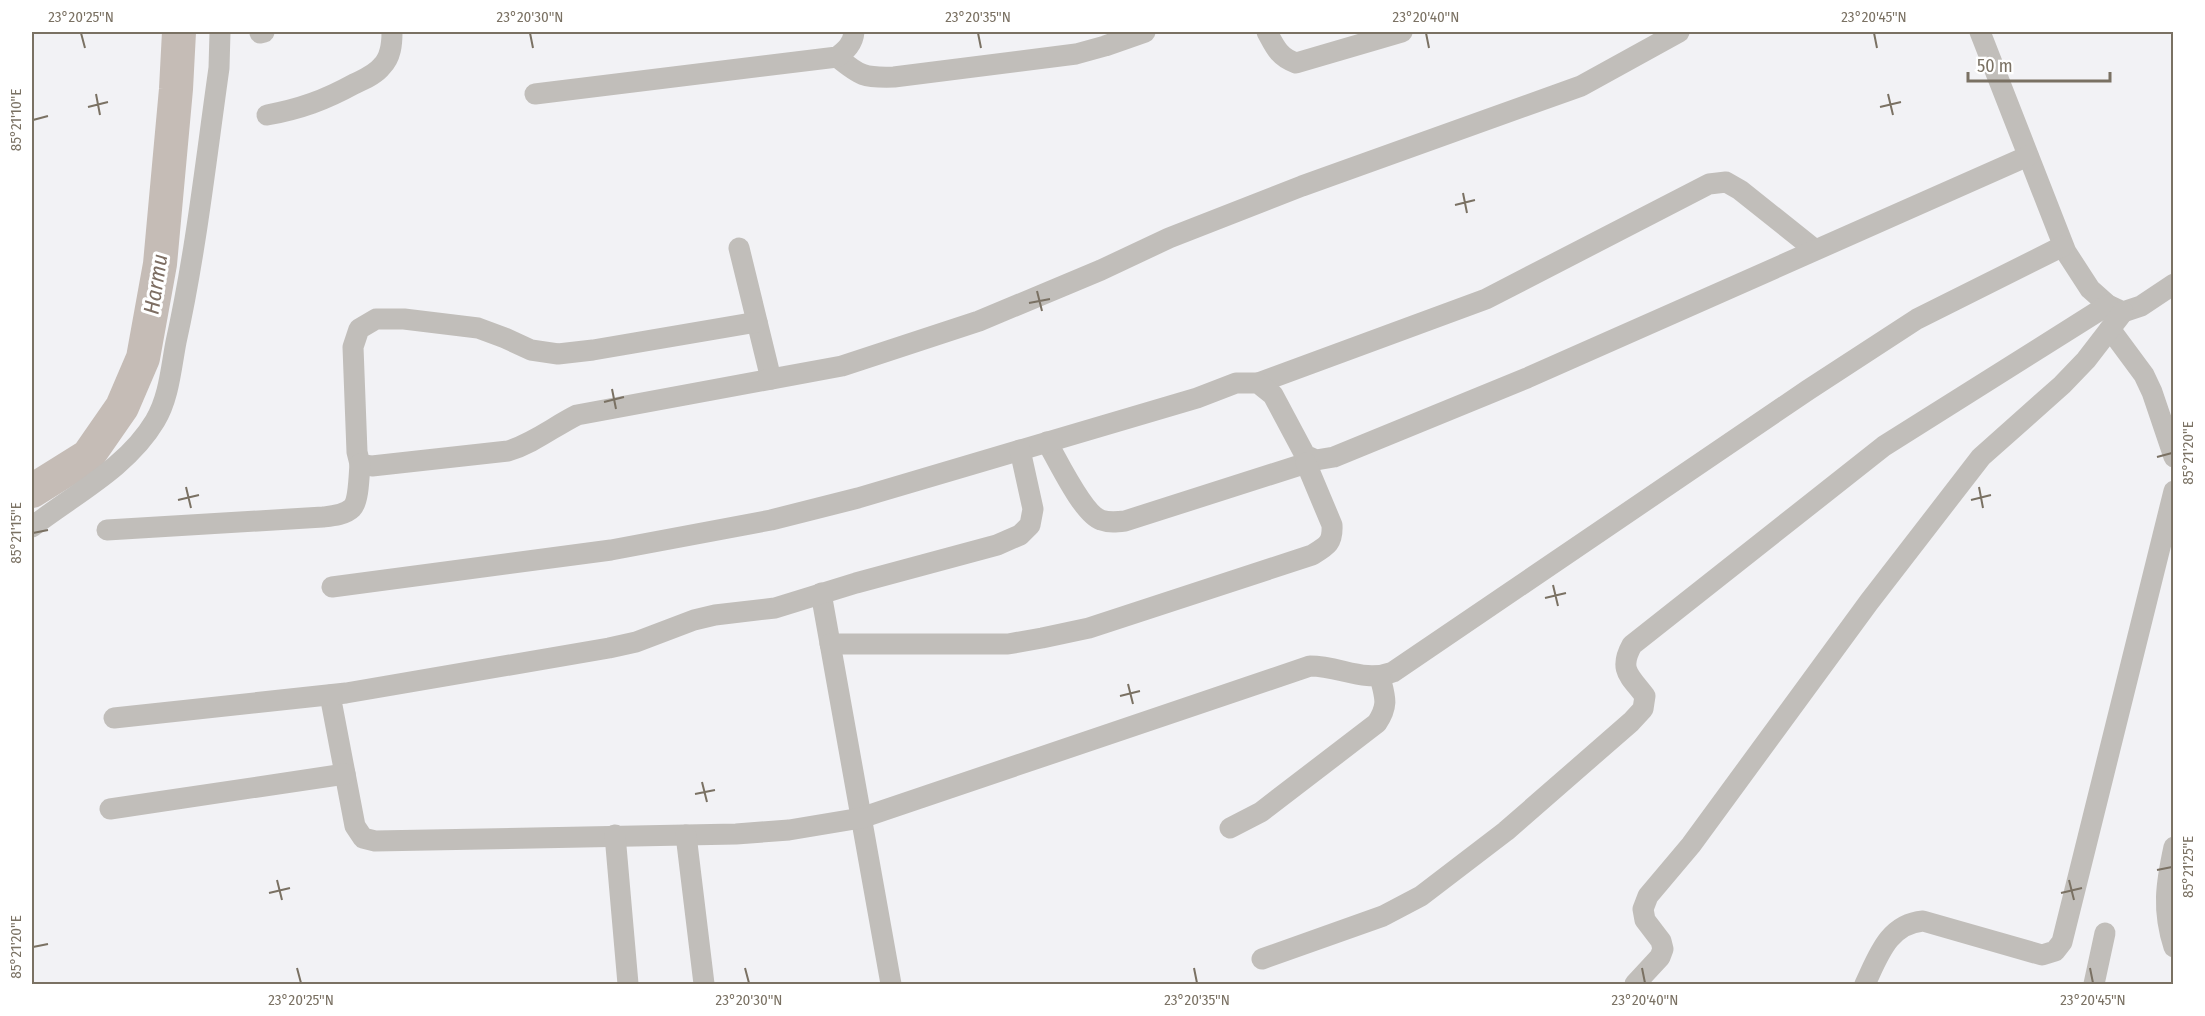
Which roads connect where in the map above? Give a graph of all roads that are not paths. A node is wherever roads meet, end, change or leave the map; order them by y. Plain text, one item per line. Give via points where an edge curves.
1 (220, 32) edge
2 (392, 32) edge
3 (854, 32) edge
4 (1144, 32) edge
5 (1267, 32) edge
6 (1401, 32) edge
7 (1679, 32) edge
8 (1980, 32) edge
9 (837, 57) junction
10 (535, 94) dead end
11 (267, 115) dead end
12 (2028, 156) junction
13 (2063, 246) junction
14 (739, 248) dead end
15 (1814, 249) junction
16 (2174, 284) edge
17 (2115, 308) junction
18 (757, 322) junction
19 (2110, 329) junction
20 (771, 379) junction
21 (1258, 383) junction
22 (1047, 442) junction
23 (1020, 450) junction
24 (2174, 457) edge
25 (1311, 462) junction
26 (360, 464) junction
27 (2174, 490) edge
28 (32, 528) edge
29 (107, 530) dead end
30 (332, 587) dead end
31 (821, 593) junction
32 (830, 644) junction
33 (1380, 677) junction
34 (330, 695) junction
35 (114, 718) dead end
36 (345, 774) junction
37 (110, 808) dead end
38 (861, 818) junction
39 (1230, 828) dead end
40 (615, 835) junction
41 (686, 836) junction
42 (2174, 847) edge
43 (2105, 933) dead end
44 (2174, 947) edge
45 (1262, 958) dead end
46 (628, 984) edge
47 (704, 984) edge
48 (891, 984) edge
49 (1635, 984) edge
50 (1865, 984) edge
51 (2094, 984) edge

1 - 28 street via 219,68 186,297 164,400 141,441 118,464
2 - 11 street via 389,55 375,73 305,107
3 - 9 street via 847,50
4 - 9 street via 1076,54 894,77 870,78
5 - 6 street via 1277,51 1296,63
7 - 20 street via 1581,86 1302,186 1169,238 979,321 842,366
8 - 12 street
9 - 10 street
12 - 13 street
12 - 15 street
13 - 17 street via 2091,289
13 - 33 street via 1917,319 1418,656
14 - 18 street
15 - 21 street via 1740,190 1726,182 1709,184 1486,299
15 - 25 street via 1527,378 1334,457
16 - 17 street via 2141,306
17 - 19 street
17 - 45 street via 1884,446 1632,645 1625,658 1626,669 1645,696 1643,709 1450,876 1383,916
18 - 20 street
18 - 26 street via 558,354 531,350 478,328 376,319 359,329 353,347
19 - 24 street via 2144,375
19 - 49 street via 2062,385 1981,457 1691,845 1648,896 1645,920 1663,949
20 - 26 street via 577,415 526,446 508,451 372,466
21 - 22 street via 1236,383
21 - 25 street via 1273,395
22 - 23 street
22 - 25 street via 1087,511 1112,523
23 - 30 street via 771,520 611,550
23 - 31 street via 1033,509 1030,525 1020,535 997,545
25 - 32 street via 1332,525 1327,546 1312,555 1089,628 1042,638 1008,644
26 - 29 street via 356,500 342,514
27 - 50 street via 2062,942 2055,951 2042,955 1923,921 1910,922 1886,943
31 - 32 street
31 - 34 street via 775,608 694,620 609,648
32 - 38 street
33 - 38 street via 1310,666
33 - 39 street via 1386,700 1377,723 1261,812
34 - 35 street
34 - 36 street
36 - 37 street
36 - 40 street via 355,826 363,838 375,841
38 - 41 street via 764,832
38 - 48 street
40 - 41 street
40 - 46 street
41 - 47 street
42 - 44 street via 2165,906
43 - 51 street

